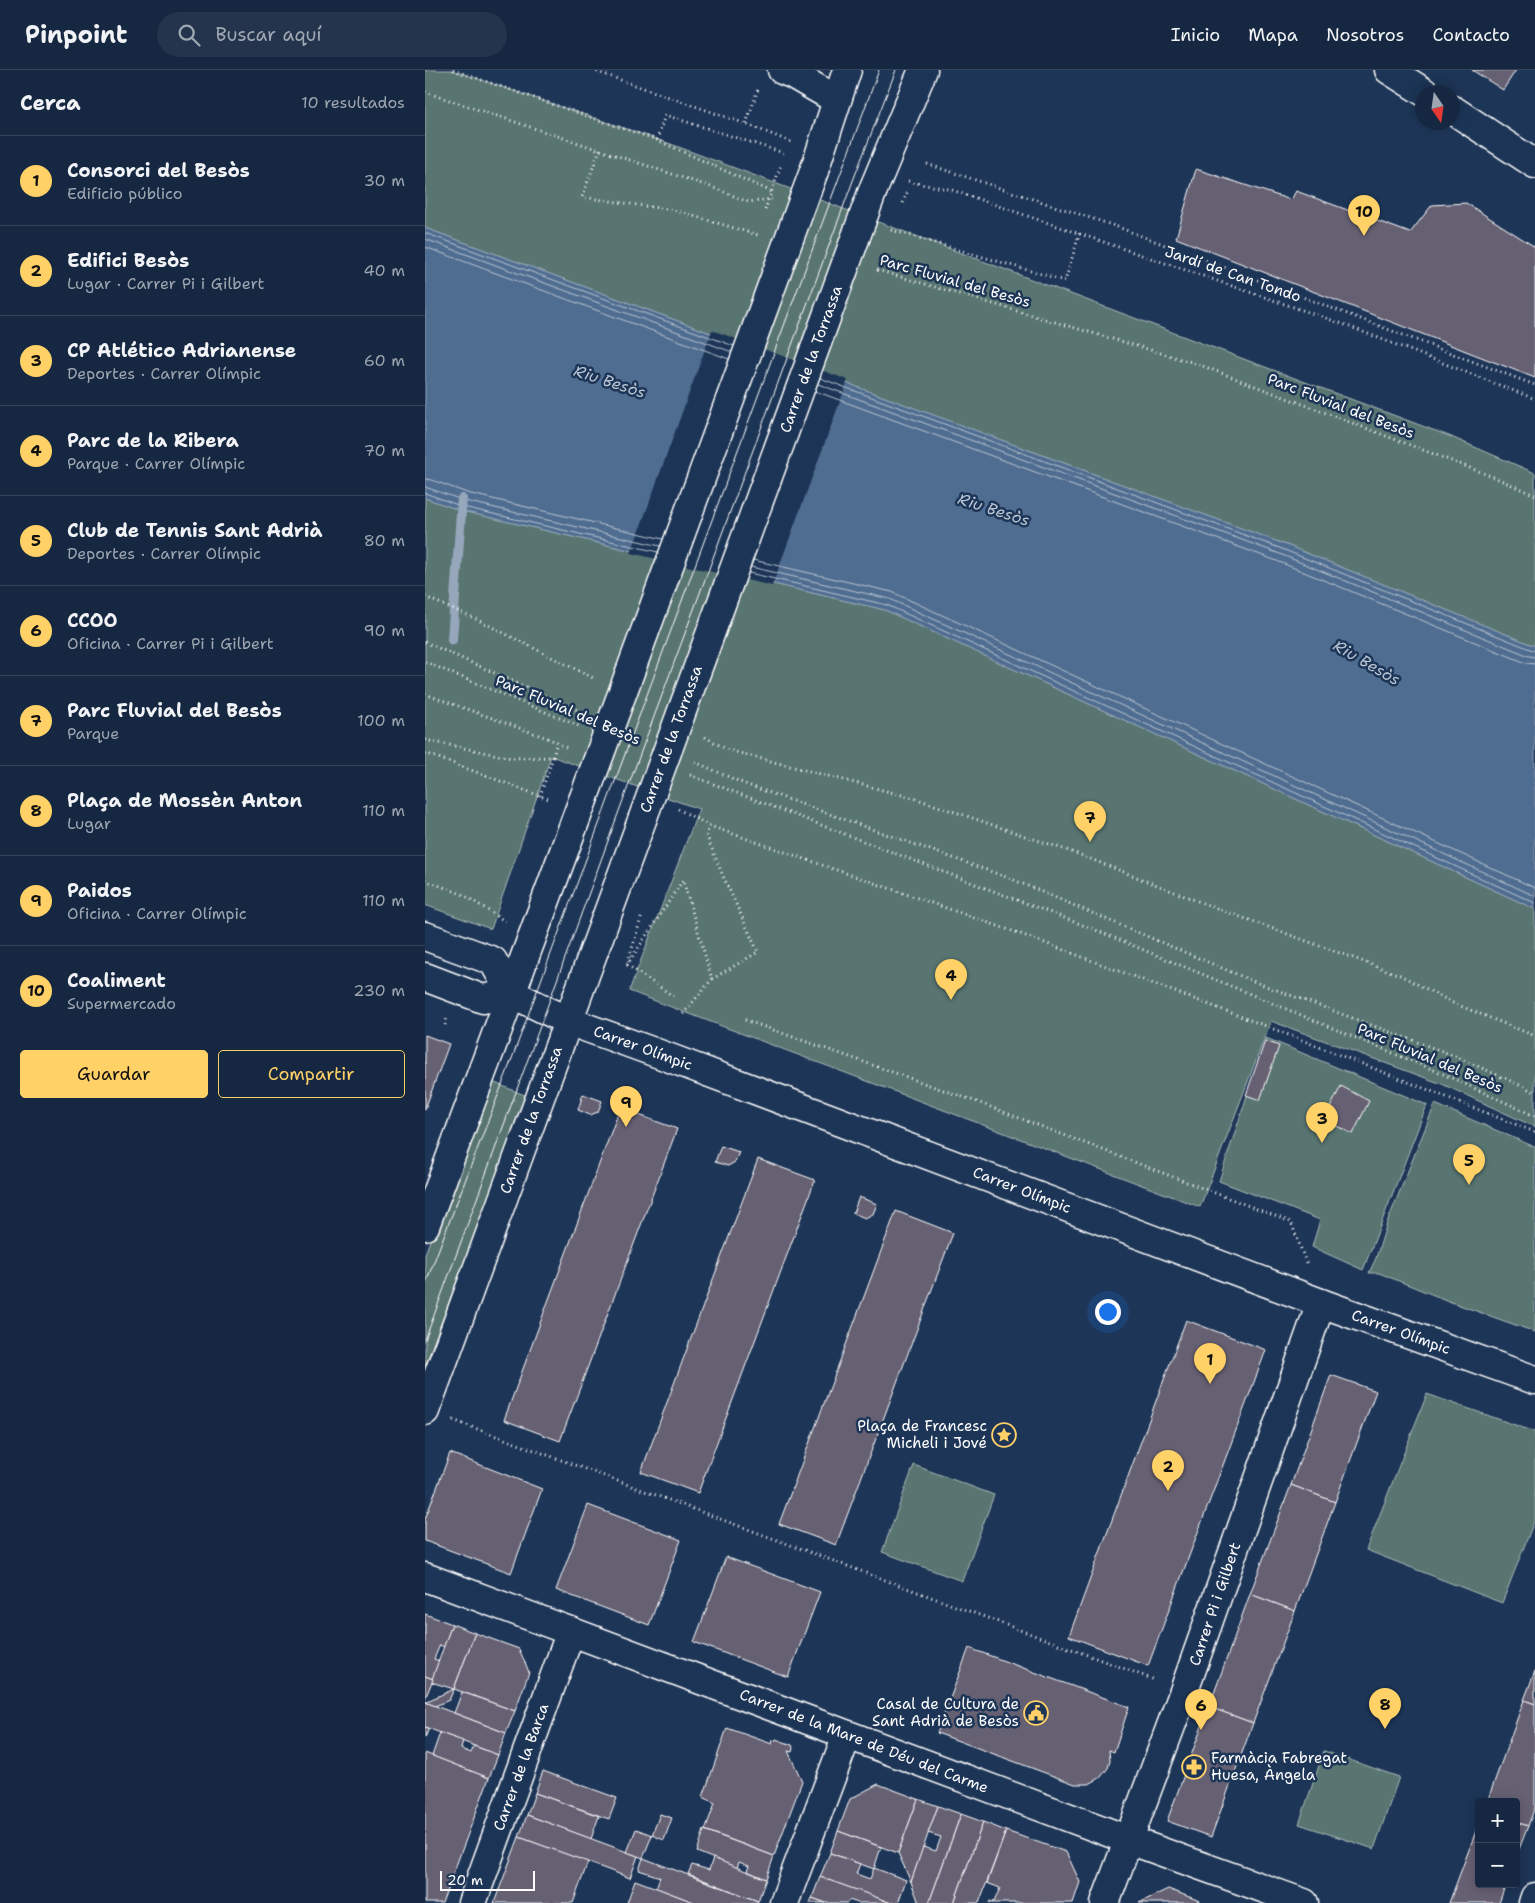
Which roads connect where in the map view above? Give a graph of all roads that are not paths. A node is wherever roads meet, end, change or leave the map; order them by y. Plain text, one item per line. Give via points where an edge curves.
1 (782, 70) edge
2 (847, 70) edge
3 (923, 70) edge
4 (1389, 70) edge
5 (1415, 86) edge
6 (837, 100) junction
7 (1460, 115) edge
8 (1535, 164) edge
9 (425, 936) edge
10 (425, 977) edge
11 (511, 993) junction
12 (568, 1020) junction
13 (425, 1226) edge
14 (1321, 1303) junction
15 (1535, 1380) edge
16 (425, 1411) edge
17 (425, 1577) edge
18 (571, 1631) junction
19 (847, 1735) junction
20 (1129, 1840) junction
21 (1535, 1897) edge
22 (472, 1903) edge
23 (785, 1903) edge
24 (1105, 1903) edge
25 (1304, 1903) edge
26 (1533, 1903) edge

1 - 6 street
2 - 6 street
3 - 12 street, Carrer de la Torrassa, bridge via 873,190
4 - 5 street
6 - 11 street, bridge via 805,164 571,801
7 - 8 street
9 - 11 street via 493,961
10 - 11 street via 483,999
11 - 12 street, Carrer Olímpic
11 - 13 street
12 - 14 street, Carrer Olímpic
12 - 16 street, Carrer de la Torrassa
14 - 15 street, Carrer Olímpic
14 - 20 street, Carrer Pi i Gilbert
17 - 18 street, Carrer de la Mare de Déu del Carme
18 - 19 street, Carrer de la Mare de Déu del Carme
18 - 22 street, Carrer de la Barca
19 - 20 street, Carrer de la Mare de Déu del Carme
19 - 23 street
20 - 24 street, Carrer Pi i Gilbert
20 - 25 street, Carrer de la Mare de Déu del Carme
21 - 26 street

